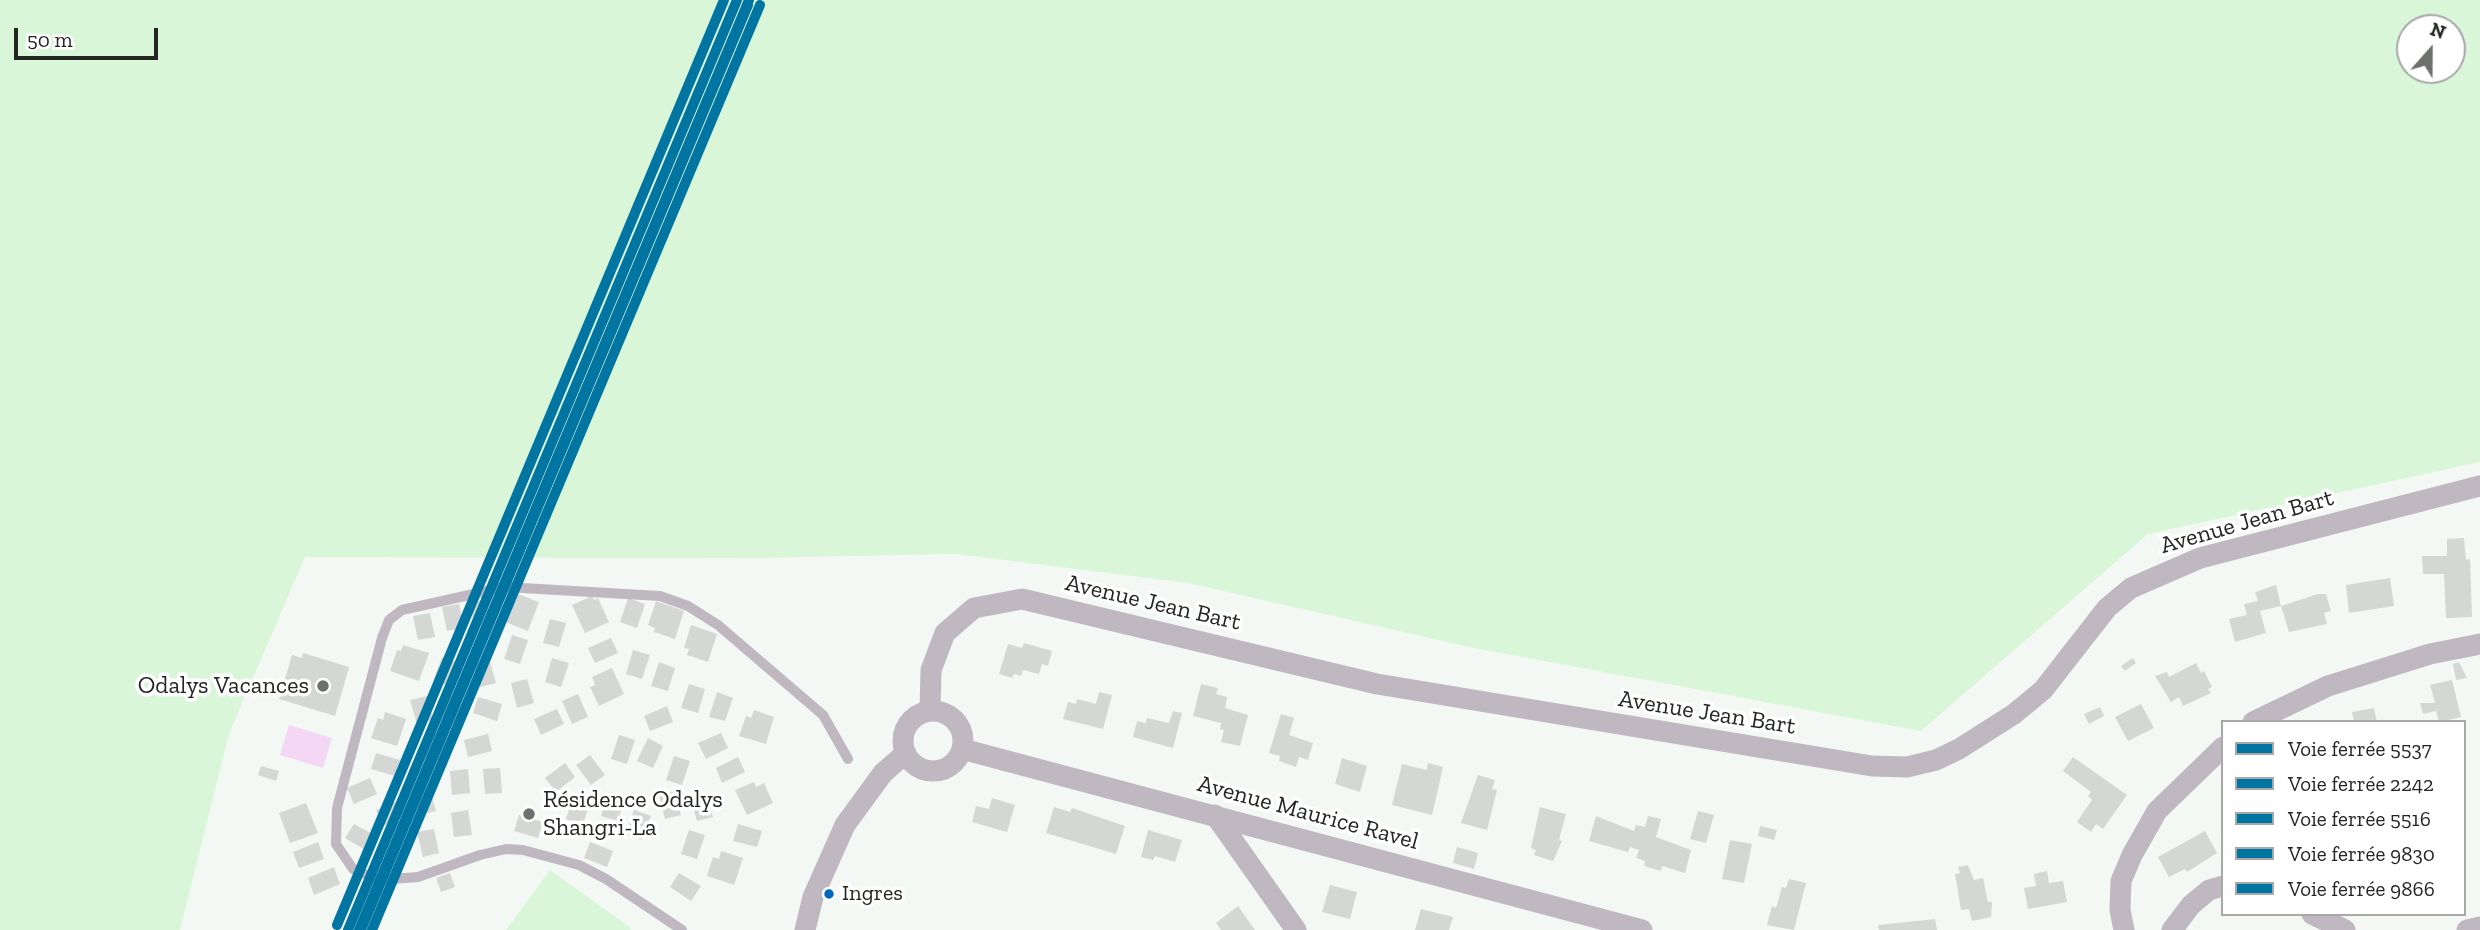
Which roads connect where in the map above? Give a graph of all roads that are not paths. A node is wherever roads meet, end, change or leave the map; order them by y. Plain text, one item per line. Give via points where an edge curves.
1 (2480, 486) edge
2 (2480, 644) edge
3 (930, 711) junction
4 (2257, 720) edge
5 (961, 749) junction
6 (2221, 749) edge
7 (906, 753) junction
8 (848, 759) dead end
9 (1215, 815) junction
10 (2221, 887) edge
11 (2316, 916) edge
12 (2480, 928) edge
13 (682, 930) edge
14 (805, 930) edge
15 (1296, 930) edge
16 (1642, 930) edge
17 (2124, 930) edge
18 (2172, 930) edge
19 (2345, 930) edge
20 (2467, 930) edge

1 - 3 street, Avenue Jean Bart via 2200,558 2131,588 2107,608 2043,690 2014,714 1936,760 1907,766 1872,766 1390,686 1022,599 974,608 945,633 931,670
2 - 4 street via 2430,654 2328,686
3 - 5 street via 956,722 963,740
3 - 7 street via 909,723 903,738
5 - 7 street via 949,766 930,771 911,762
5 - 9 street, Avenue Maurice Ravel
6 - 17 street via 2157,811 2132,855 2121,881
7 - 14 street via 883,773 845,825 813,897
8 - 13 lane via 823,715 718,625 688,606 660,596 505,587 402,610 389,620 337,808 336,844 354,869 379,880 418,877 480,855 523,850 579,865
9 - 15 street
9 - 16 street, Avenue Maurice Ravel
10 - 18 street via 2191,905
11 - 19 street
12 - 20 street

